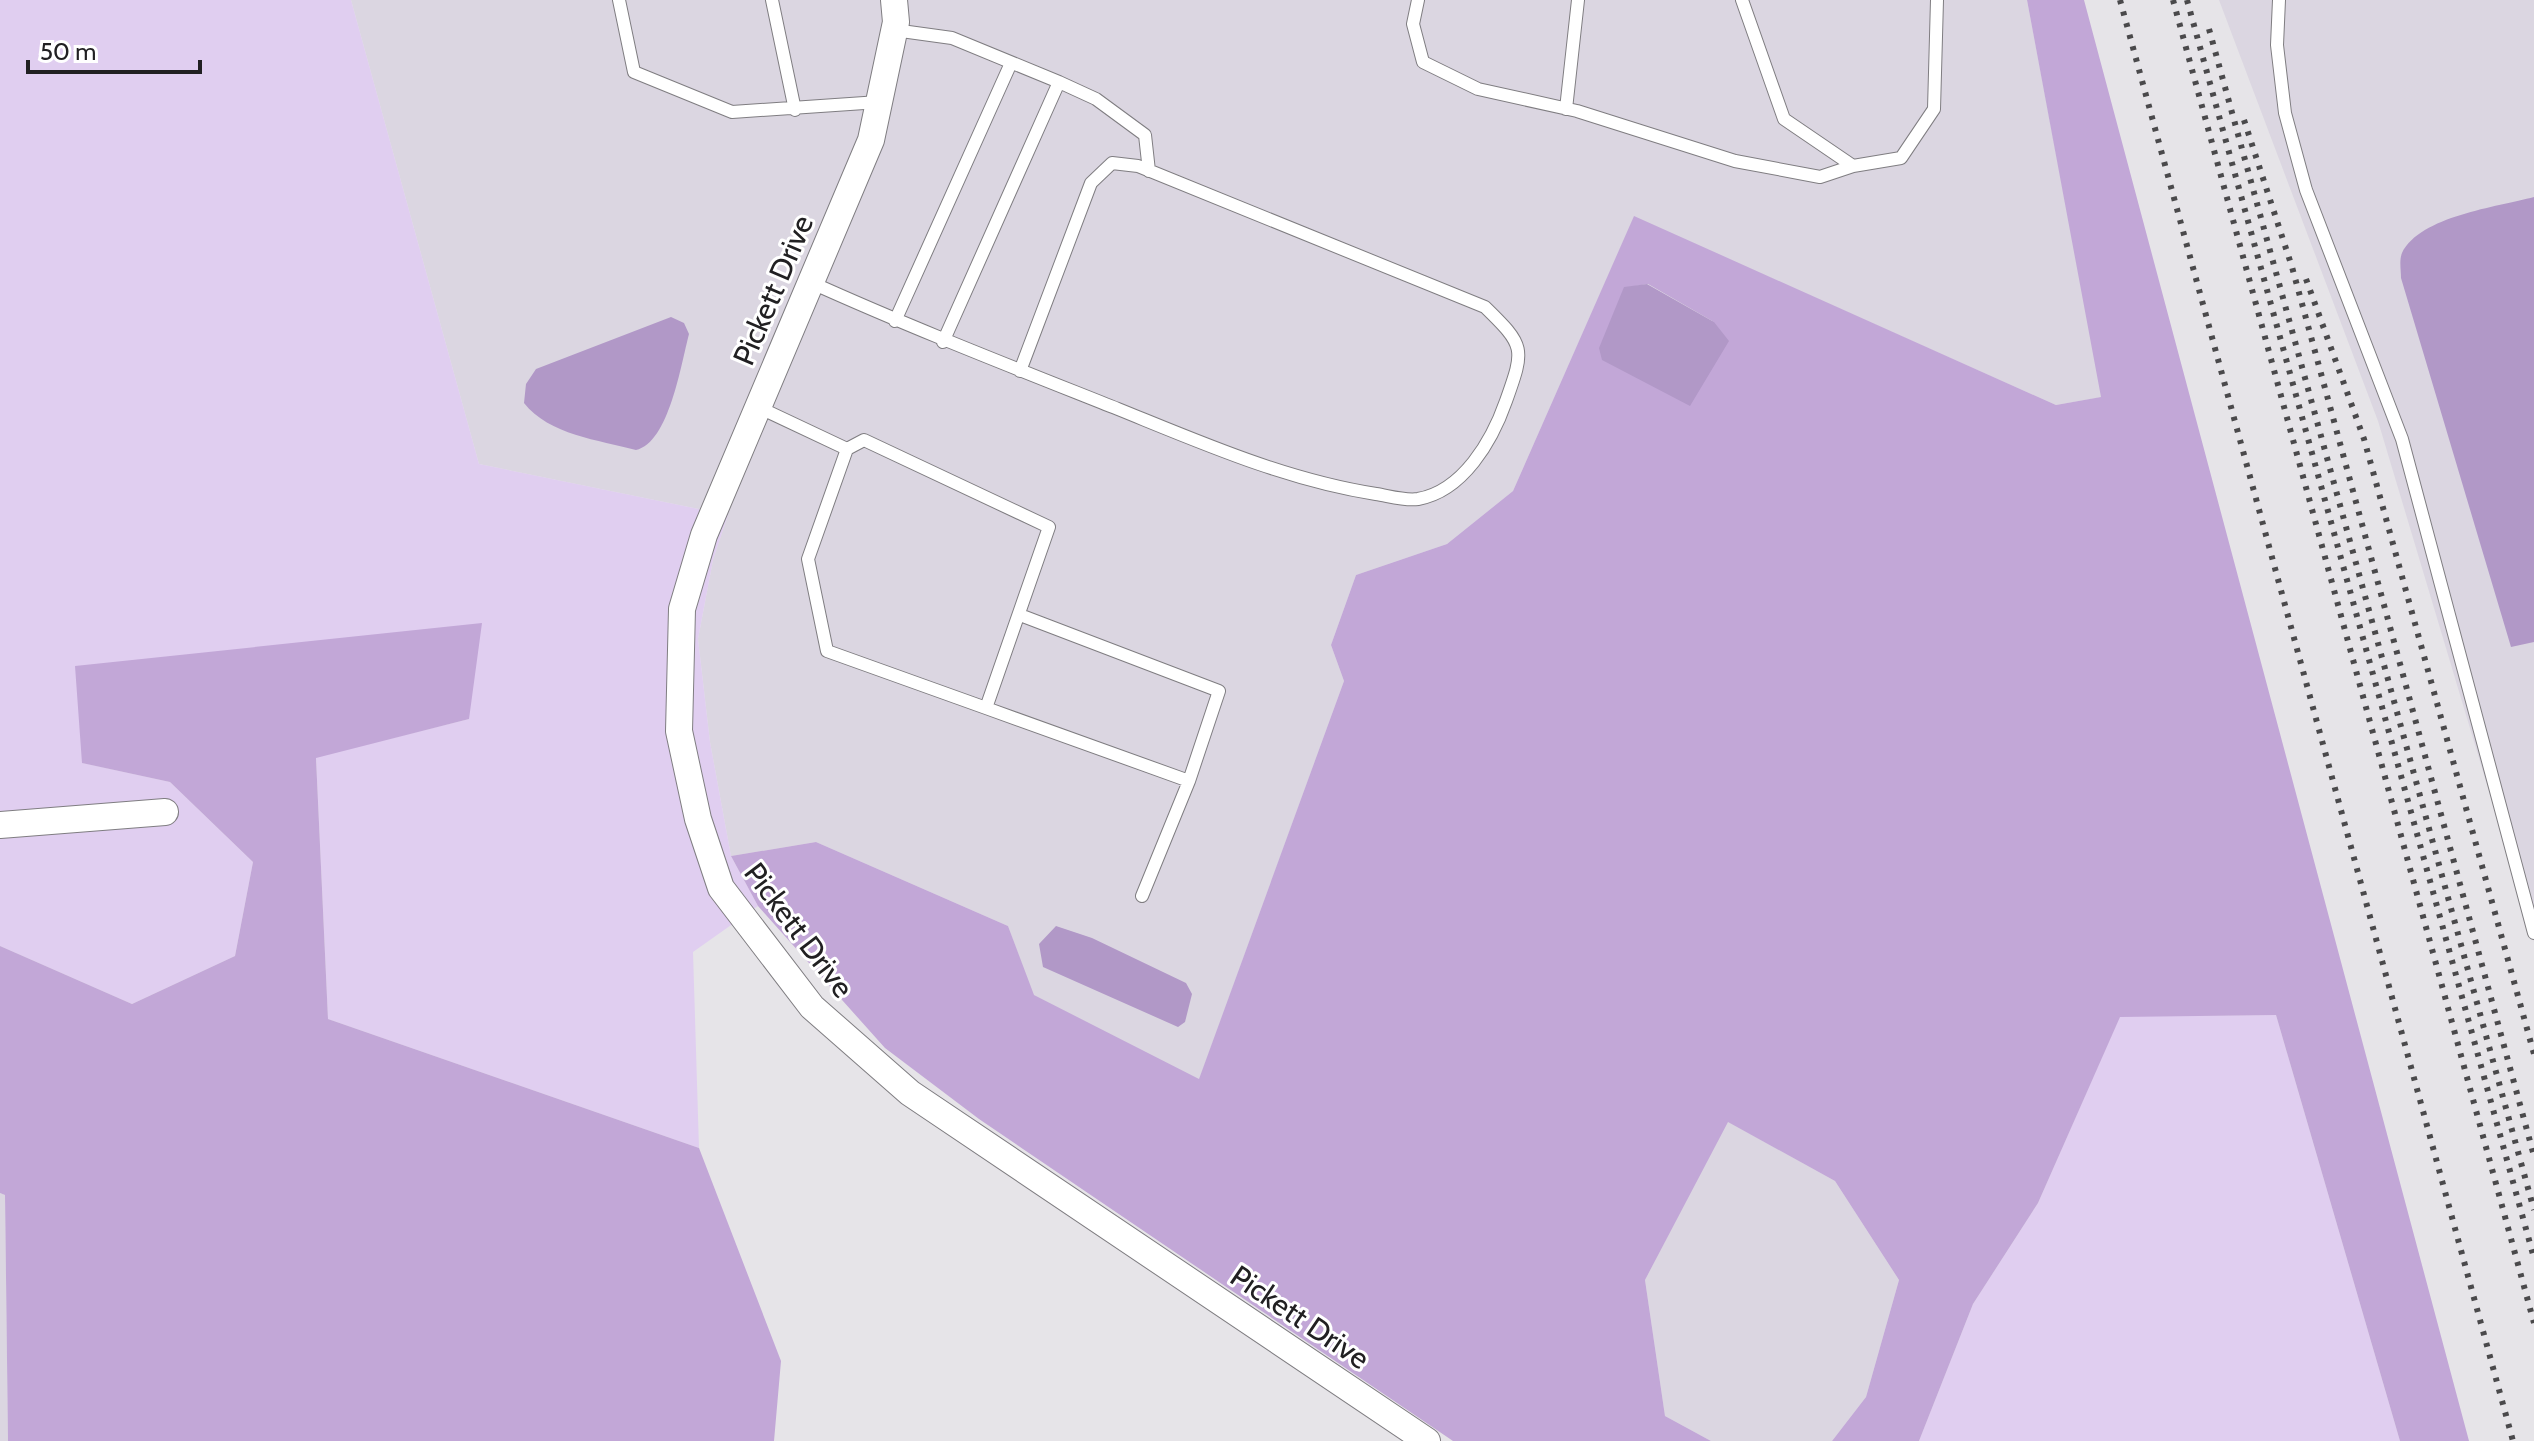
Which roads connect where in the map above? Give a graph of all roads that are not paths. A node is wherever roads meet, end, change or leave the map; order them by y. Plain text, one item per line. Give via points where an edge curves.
1 (619, 0) edge
2 (772, 0) edge
3 (894, 0) edge
4 (1418, 0) edge
5 (1578, 0) edge
6 (1742, 0) edge
7 (1937, 0) edge
8 (2279, 0) edge
9 (894, 30) junction
10 (1011, 63) junction
11 (1059, 82) junction
12 (879, 102) junction
13 (1566, 109) junction
14 (795, 110) junction
15 (1853, 166) junction
16 (1149, 171) junction
17 (810, 282) junction
18 (895, 321) junction
19 (943, 342) junction
20 (1020, 371) junction
21 (758, 407) junction
22 (847, 449) junction
23 (1020, 615) junction
24 (986, 708) junction
25 (1189, 781) junction
26 (165, 812) dead end
27 (0, 825) edge
28 (1142, 896) dead end
29 (2534, 933) edge
30 (1427, 1441) edge

1 - 14 lane via 634,72 732,112
2 - 14 lane
3 - 9 street, Pickett Drive
4 - 13 lane via 1413,24 1423,62 1478,89
5 - 13 lane
6 - 15 lane via 1784,119
7 - 15 lane via 1934,109 1901,158
8 - 29 lane via 2277,45 2285,113 2306,190 2402,439
9 - 10 lane via 952,38
9 - 12 street, Pickett Drive
10 - 11 lane
10 - 18 lane
11 - 16 lane via 1096,99 1139,129 1145,135
11 - 19 lane
12 - 14 lane
12 - 17 street, Pickett Drive via 871,140
13 - 15 lane via 1735,161 1820,177
16 - 20 lane via 1112,163 1091,183
16 - 20 lane via 1485,307 1515,337 1520,361 1504,407 1471,467 1447,491 1415,500 1334,487 1242,459
17 - 18 lane
17 - 21 street, Pickett Drive
18 - 19 lane
19 - 20 lane
21 - 22 lane
21 - 30 street, Pickett Drive via 704,535 682,609 679,731 698,819 721,888 812,1007 910,1093
22 - 23 lane via 864,440 1049,527
22 - 24 lane via 808,559 827,651
23 - 24 lane
23 - 25 lane via 1219,691
24 - 25 lane
25 - 28 lane
26 - 27 street

